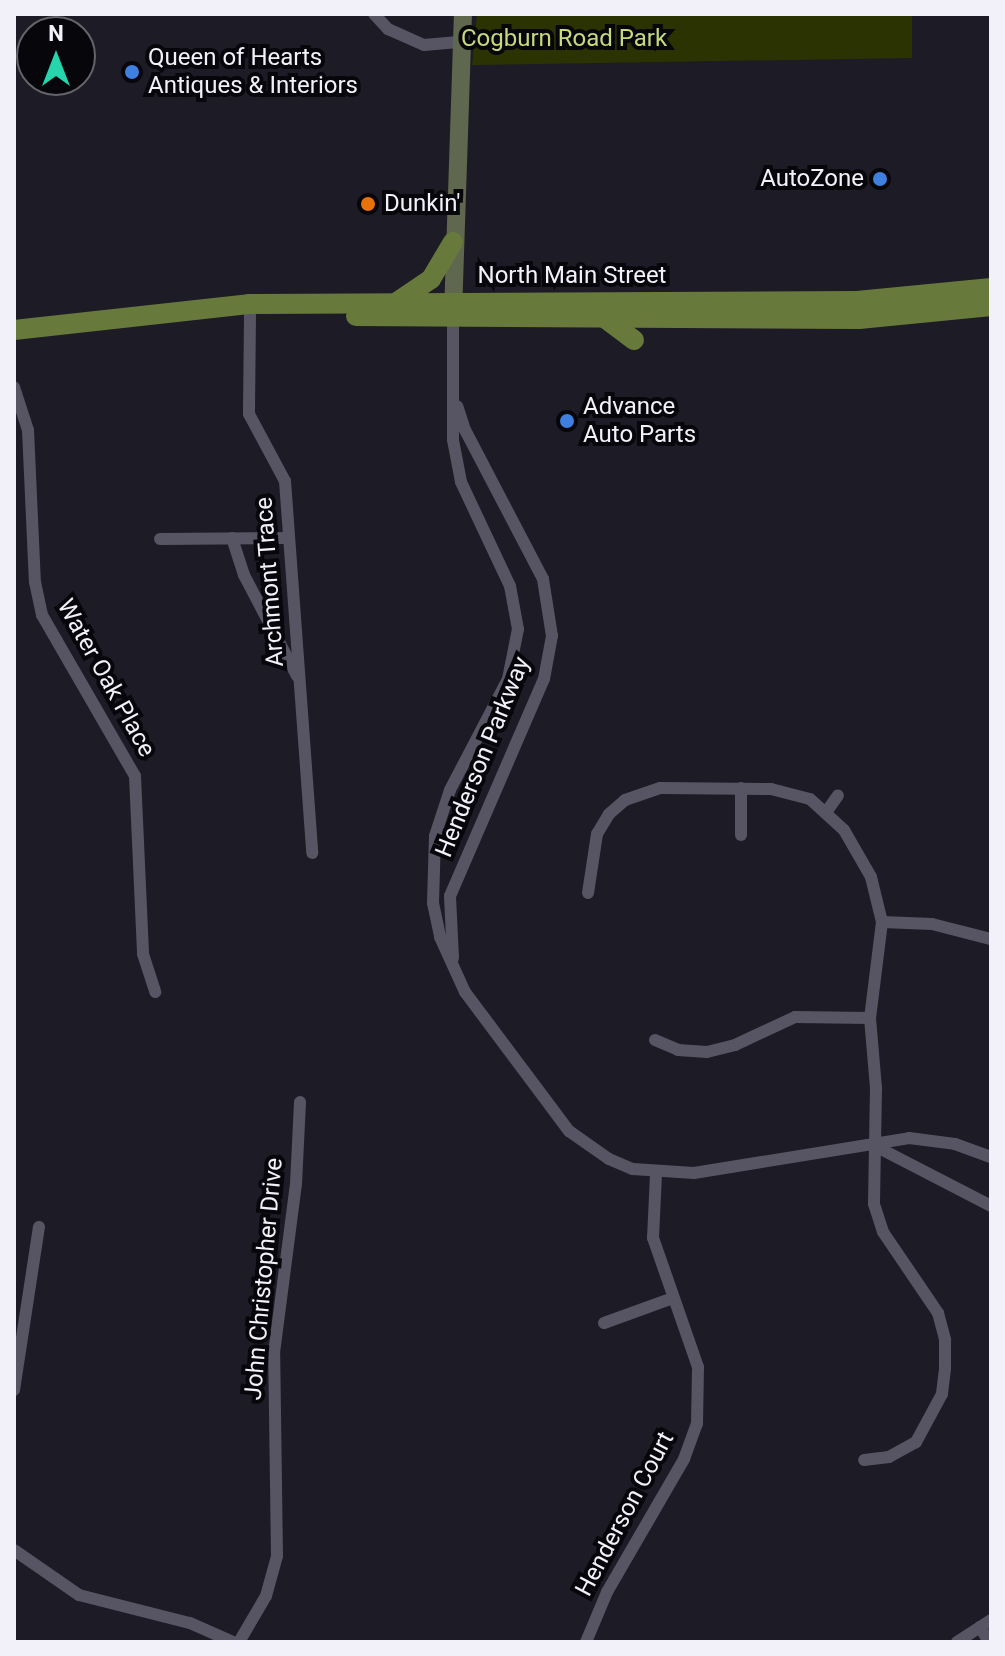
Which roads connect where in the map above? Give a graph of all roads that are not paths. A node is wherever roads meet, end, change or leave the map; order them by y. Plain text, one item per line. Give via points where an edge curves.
1 (374, 14) edge
2 (463, 14) edge
3 (461, 42) junction
4 (453, 242) junction
5 (991, 288) edge
6 (396, 302) junction
7 (991, 306) edge
8 (453, 310) junction
9 (152, 313) junction
10 (250, 315) junction
11 (602, 318) junction
12 (14, 330) edge
13 (634, 340) dead end
14 (14, 387) edge
15 (451, 387) junction
16 (232, 538) junction
17 (289, 538) junction
18 (160, 539) dead end
19 (299, 681) junction
20 (741, 788) junction
21 (838, 795) dead end
22 (827, 811) junction
23 (741, 835) dead end
24 (312, 853) dead end
25 (588, 893) dead end
26 (882, 922) junction
27 (991, 939) edge
28 (454, 971) junction
29 (155, 992) dead end
30 (870, 1018) junction
31 (655, 1040) dead end
32 (300, 1102) dead end
33 (875, 1146) junction
34 (991, 1157) edge
35 (656, 1174) junction
36 (991, 1206) edge
37 (39, 1227) dead end
38 (673, 1298) junction
39 (604, 1323) dead end
40 (14, 1390) edge
41 (864, 1460) dead end
42 (14, 1550) edge
43 (986, 1624) edge
44 (233, 1642) edge
45 (239, 1642) edge
46 (586, 1642) edge
47 (957, 1642) edge
48 (989, 1642) edge

1 - 3 street via 388,29 424,45
2 - 3 street
3 - 4 street
4 - 6 main road via 431,279
4 - 8 street
5 - 8 main road, North Main Street via 857,301
6 - 8 main road, North Main Street
6 - 9 main road, North Main Street via 249,304
7 - 11 main road, North Main Street via 892,318
8 - 10 main road, North Main Street
8 - 11 main road, North Main Street
8 - 15 street, Henderson Parkway
9 - 10 main road, North Main Street
9 - 12 main road, North Main Street
10 - 17 street, Archmont Trace via 249,414 285,481
11 - 13 main road
14 - 29 street, Water Oak Place via 28,430 35,582 42,615 135,776 143,954
15 - 28 street, Henderson Parkway via 461,482 510,586 518,629 508,679 450,790 435,836 433,903
15 - 28 street, Henderson Parkway via 465,430 543,579 552,636 544,679 450,896
16 - 17 street
16 - 18 street
16 - 19 street via 244,575
17 - 19 street, Archmont Trace
19 - 24 street, Archmont Trace
20 - 22 street via 790,792
20 - 23 street
20 - 25 street via 660,788 625,800 597,834
21 - 22 street
22 - 26 street via 871,877
26 - 27 street via 932,924
26 - 30 street
28 - 35 street, Henderson Parkway via 569,1131 609,1159
30 - 31 street via 795,1017 707,1052 678,1050
30 - 33 street
32 - 45 street, John Christopher Drive via 296,1184 274,1353 277,1556 266,1596
33 - 34 street, Henderson Parkway via 909,1138 955,1144
33 - 35 street, Henderson Parkway
33 - 36 street
33 - 41 street via 874,1204 883,1232 938,1313 945,1369 942,1394 916,1442 889,1457
35 - 38 street, Henderson Court via 653,1238
37 - 40 street
38 - 39 street
38 - 46 street, Henderson Court via 698,1367 697,1424 684,1459 607,1592
42 - 44 street via 79,1595 190,1623
43 - 47 street
43 - 48 street

